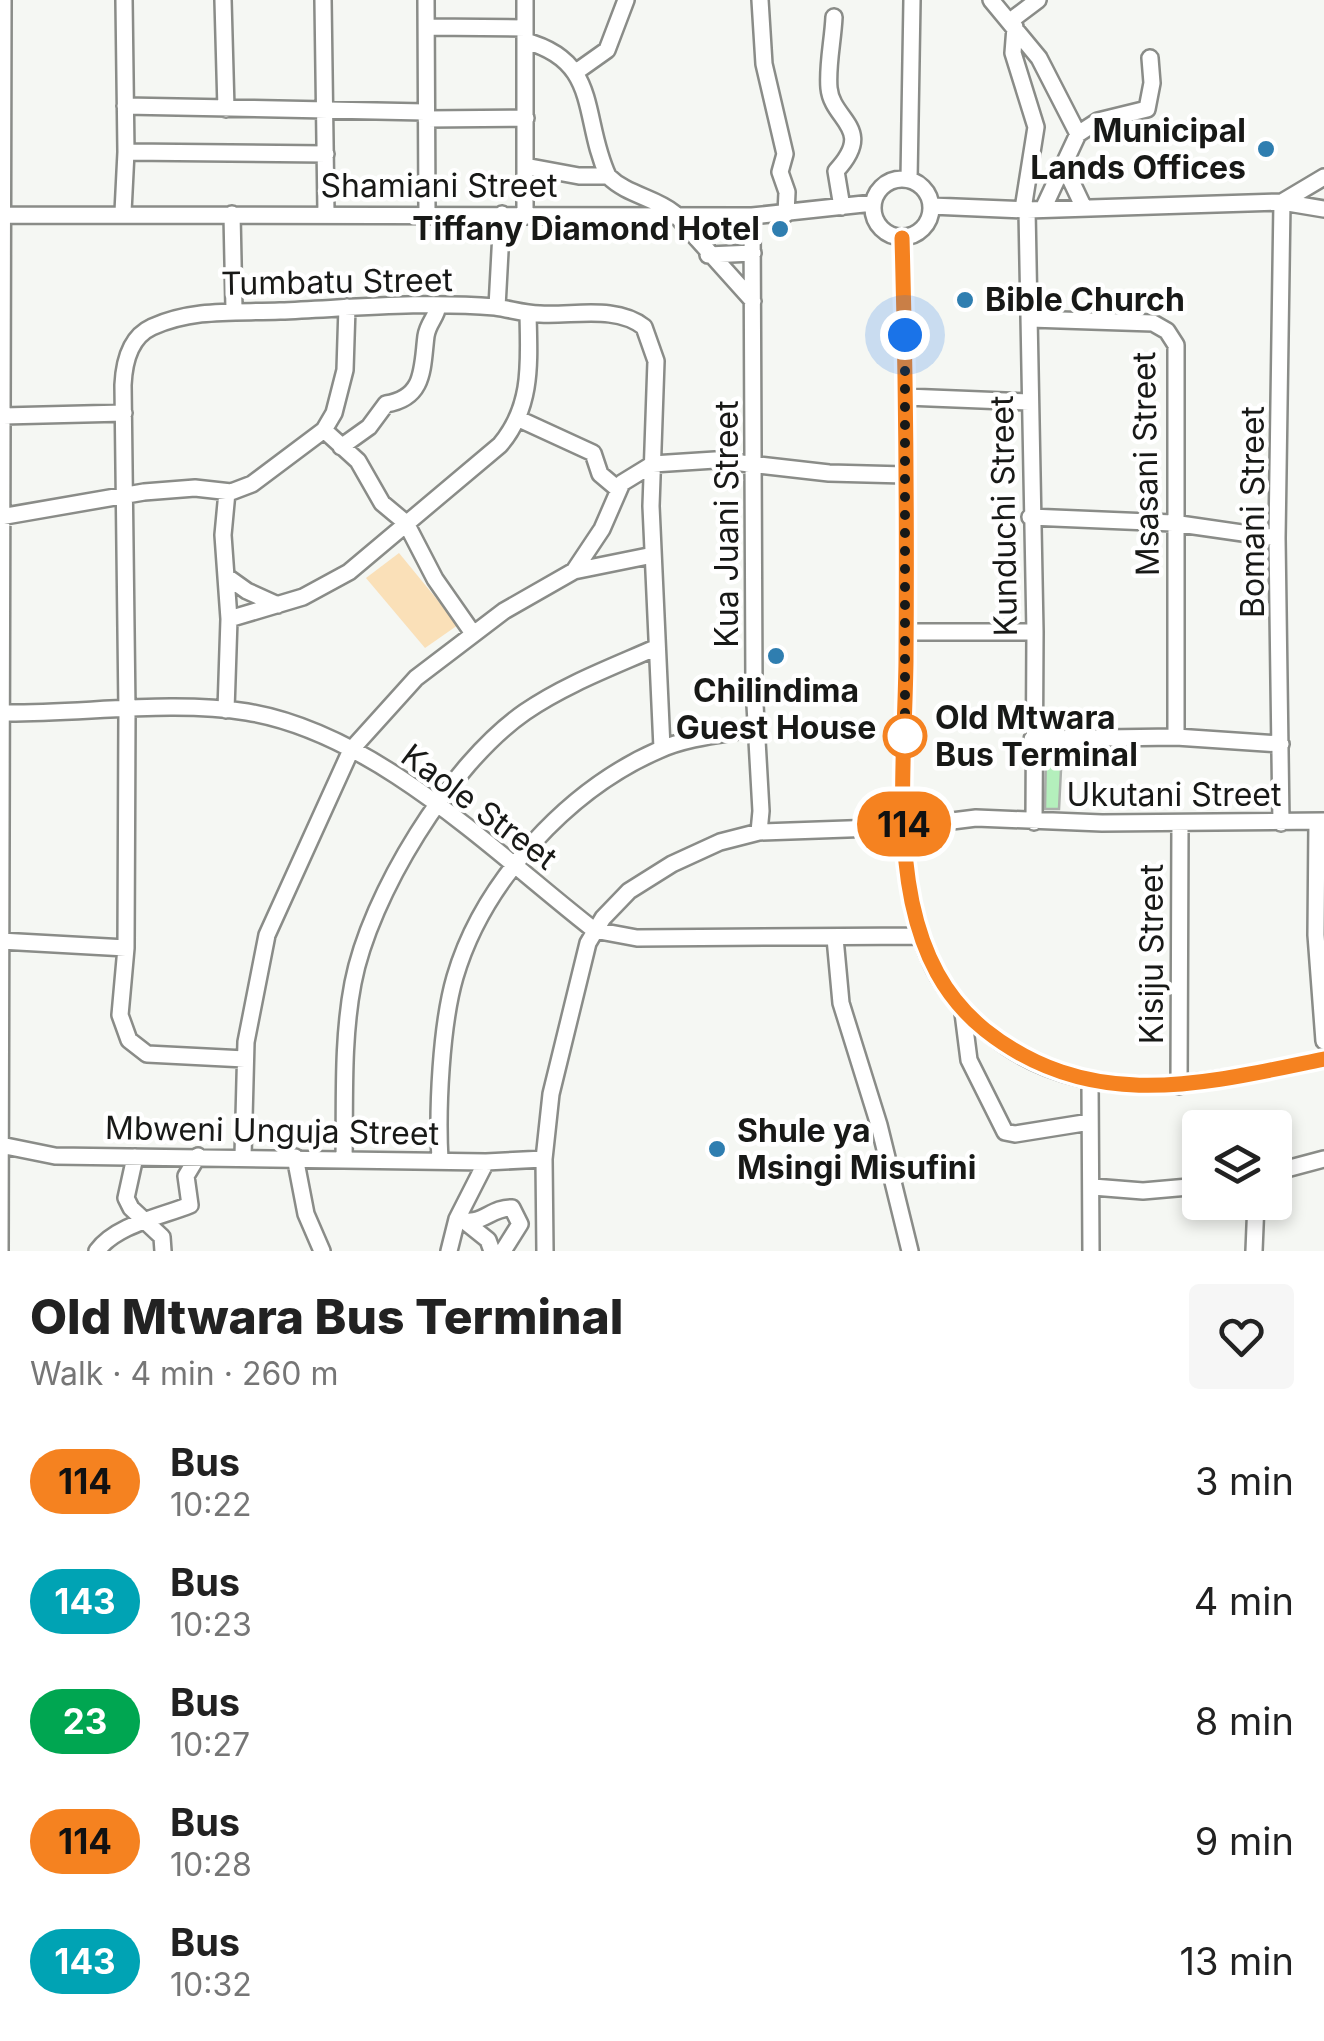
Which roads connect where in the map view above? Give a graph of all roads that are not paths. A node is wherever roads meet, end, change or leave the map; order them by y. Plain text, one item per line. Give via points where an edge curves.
1 (3, 0) edge
2 (124, 0) edge
3 (223, 0) edge
4 (323, 0) edge
5 (426, 0) edge
6 (525, 0) edge
7 (626, 0) edge
8 (760, 0) edge
9 (912, 0) edge
10 (991, 0) edge
11 (1038, 0) edge
12 (834, 17) dead end
13 (1012, 24) junction
14 (427, 27) junction
15 (525, 35) junction
16 (1150, 58) dead end
17 (576, 72) junction
18 (126, 106) junction
19 (226, 110) junction
20 (324, 110) junction
21 (425, 116) junction
22 (526, 118) junction
23 (1078, 134) junction
24 (2, 144) edge
25 (126, 152) junction
26 (326, 154) junction
27 (525, 166) junction
28 (1065, 168) junction
29 (608, 176) junction
30 (1324, 178) edge
31 (909, 180) junction
32 (1282, 202) junction
33 (873, 203) junction
34 (931, 206) junction
35 (842, 207) junction
36 (1084, 208) junction
37 (1031, 209) junction
38 (1324, 209) edge
39 (123, 212) junction
40 (326, 213) junction
41 (427, 213) junction
42 (525, 213) junction
43 (674, 213) junction
44 (232, 214) junction
45 (502, 214) junction
46 (786, 214) junction
47 (4, 215) junction
48 (752, 216) junction
49 (902, 238) junction
50 (752, 252) junction
51 (708, 255) junction
52 (753, 302) junction
53 (438, 306) junction
54 (497, 307) junction
55 (347, 308) junction
56 (234, 309) junction
57 (528, 314) junction
58 (1030, 319) junction
59 (906, 397) junction
60 (1029, 402) junction
61 (124, 413) junction
62 (3, 416) junction
63 (519, 419) junction
64 (324, 430) junction
65 (341, 447) junction
66 (653, 464) junction
67 (754, 465) junction
68 (905, 475) junction
69 (618, 490) junction
70 (228, 492) junction
71 (123, 494) junction
72 (1, 517) edge
73 (1030, 517) junction
74 (406, 523) junction
75 (1173, 523) junction
76 (1278, 538) junction
77 (653, 555) junction
78 (574, 571) junction
79 (226, 576) junction
80 (278, 606) junction
81 (229, 619) junction
82 (472, 632) junction
83 (906, 632) junction
84 (1035, 632) junction
85 (655, 648) junction
86 (226, 710) junction
87 (127, 711) junction
88 (2, 713) edge
89 (756, 728) junction
90 (1176, 738) junction
91 (1032, 740) junction
92 (1281, 744) junction
93 (662, 748) junction
94 (352, 750) junction
95 (436, 806) junction
96 (1034, 822) junction
97 (1320, 822) edge
98 (1180, 823) junction
99 (1281, 823) junction
100 (904, 827) junction
101 (758, 832) junction
102 (515, 868) junction
103 (1321, 879) edge
104 (594, 930) junction
105 (921, 936) junction
106 (835, 938) junction
107 (0, 941) edge
108 (126, 948) junction
109 (963, 1013) junction
110 (1324, 1041) edge
111 (244, 1059) junction
112 (1324, 1059) edge
113 (1090, 1082) junction
114 (1179, 1086) junction
115 (1090, 1122) junction
116 (1, 1145) edge
117 (198, 1156) junction
118 (244, 1156) junction
119 (136, 1157) junction
120 (296, 1157) junction
121 (344, 1158) junction
122 (544, 1159) junction
123 (1324, 1159) edge
124 (440, 1160) junction
125 (486, 1162) junction
126 (1292, 1167) edge
127 (1093, 1188) junction
128 (1182, 1189) edge
129 (144, 1220) junction
130 (1255, 1220) edge
131 (462, 1222) junction
132 (0, 1251) edge
133 (98, 1251) edge
134 (164, 1251) edge
135 (322, 1251) edge
136 (449, 1251) edge
137 (492, 1251) edge
138 (503, 1251) edge
139 (545, 1251) edge
140 (910, 1251) edge
141 (1091, 1251) edge
142 (1254, 1251) edge

1 - 24 street
2 - 18 street
3 - 19 street
4 - 20 street
5 - 14 street
6 - 15 street
7 - 17 street via 606,50
8 - 46 street via 764,64 785,154 780,172
9 - 31 street
10 - 13 street
11 - 13 street
12 - 35 street via 829,92 852,128 850,157 836,171
13 - 23 street via 1052,78
13 - 37 street, Kunduchi Street via 1013,53 1036,127
14 - 15 street
14 - 21 street
15 - 17 street via 559,53
15 - 22 street
16 - 23 street via 1147,110 1098,121
17 - 29 street
18 - 19 street
18 - 25 street
19 - 20 street
20 - 21 street
20 - 26 street
21 - 22 street
21 - 41 street
22 - 27 street
23 - 28 street
24 - 47 street
25 - 26 street
25 - 39 street
26 - 40 street
27 - 29 street
27 - 42 street
28 - 36 street
28 - 37 street
29 - 43 street
30 - 32 street
31 - 33 street via 880,188
31 - 34 street via 920,185
32 - 36 street
32 - 38 street
32 - 76 street, Bomani Street
33 - 35 street, Shamiani Street
33 - 49 street via 874,220 886,234
34 - 37 street
34 - 49 street via 918,234
35 - 46 street, Shamiani Street
36 - 37 street
37 - 58 street, Kunduchi Street
39 - 44 street, Shamiani Street
39 - 47 street, Shamiani Street
40 - 41 street, Shamiani Street
40 - 44 street, Shamiani Street
41 - 45 street, Shamiani Street
42 - 43 street, Shamiani Street
42 - 45 street, Shamiani Street
43 - 48 street, Shamiani Street
43 - 51 street
44 - 56 street
45 - 54 street
46 - 48 street, Shamiani Street
47 - 62 street
48 - 50 street, Kua Juani Street
49 - 59 street
50 - 51 street
50 - 52 street, Kua Juani Street
51 - 52 street
52 - 67 street, Kua Juani Street
53 - 54 street, Tumbatu Street
53 - 55 street, Tumbatu Street
53 - 65 street via 414,392 386,404
54 - 57 street, Tumbatu Street
55 - 56 street, Tumbatu Street
55 - 64 street via 344,379
56 - 61 street, Tumbatu Street via 172,320 138,338 123,373
57 - 63 street via 528,373
57 - 66 street, Tumbatu Street via 616,314 644,327 656,361
58 - 60 street, Kunduchi Street
58 - 75 street, Msasani Street via 1153,323 1172,338 1178,386
59 - 60 street
59 - 68 street
60 - 73 street, Kunduchi Street
61 - 62 street
61 - 71 street, Tumbatu Street
62 - 72 street
63 - 69 street via 592,453 600,474
63 - 74 street via 500,444
64 - 65 street
64 - 70 street via 252,484
65 - 74 street
66 - 67 street
66 - 69 street
66 - 77 street, Tumbatu Street
67 - 68 street
67 - 89 street, Kua Juani Street
68 - 83 street
69 - 78 street via 602,530
70 - 71 street
70 - 79 street
71 - 72 street
71 - 87 street, Tumbatu Street
72 - 88 street
73 - 75 street
73 - 84 street, Kunduchi Street
74 - 80 street via 349,572
74 - 82 street
75 - 76 street
75 - 90 street, Msasani Street
76 - 92 street, Bomani Street
77 - 78 street
77 - 85 street, Tumbatu Street
78 - 82 street
79 - 80 street
79 - 81 street
80 - 81 street
81 - 86 street
82 - 94 street via 398,695
83 - 84 street
83 - 100 street
84 - 91 street, Kunduchi Street
85 - 93 street, Tumbatu Street
85 - 95 street via 512,722
86 - 87 street, Kaole Street
86 - 94 street, Kaole Street via 282,720
87 - 88 street, Kaole Street
87 - 108 street, Tumbatu Street
88 - 107 street
89 - 93 street
89 - 101 street, Kua Juani Street
90 - 91 street
90 - 92 street
91 - 96 street, Kunduchi Street
92 - 99 street, Bomani Street
93 - 102 street via 576,799
94 - 95 street, Kaole Street
94 - 111 street via 273,918
95 - 102 street, Kaole Street
95 - 121 street via 381,902 354,976
96 - 98 street, Ukutani Street
96 - 100 street, Ukutani Street via 976,818
97 - 99 street, Ukutani Street
97 - 103 street
98 - 99 street, Ukutani Street
98 - 114 street, Kisiju Street
100 - 101 street, Ukutani Street
100 - 105 street
101 - 104 street, Ukutani Street via 720,842 644,880
102 - 104 street, Kaole Street
102 - 124 street via 481,919 454,982
103 - 110 street via 1316,934
104 - 106 street, Kaole Street via 637,938
104 - 122 street via 551,1094
105 - 106 street, Kaole Street
105 - 109 street
106 - 140 street via 841,1003
107 - 108 street
107 - 116 street
108 - 111 street, Tumbatu Street via 120,1015 136,1047 146,1054
109 - 113 street via 1038,1065
109 - 115 street via 969,1060 1005,1132
111 - 118 street
112 - 114 street
113 - 114 street
113 - 115 street
115 - 127 street
116 - 119 street, Mbweni Unguja Street via 37,1155
116 - 132 street
117 - 118 street, Mbweni Unguja Street
117 - 119 street, Mbweni Unguja Street
117 - 129 street via 186,1176 190,1204
118 - 120 street, Mbweni Unguja Street
119 - 129 street via 126,1198
120 - 121 street, Mbweni Unguja Street
120 - 135 street via 306,1214
121 - 124 street, Mbweni Unguja Street
122 - 125 street, Mbweni Unguja Street
122 - 139 street
123 - 126 street
124 - 125 street, Mbweni Unguja Street
125 - 131 street
127 - 128 street
127 - 141 street
129 - 133 street
129 - 134 street via 162,1237
130 - 142 street
131 - 136 street
131 - 137 street via 488,1240
131 - 138 street via 512,1208 520,1224

